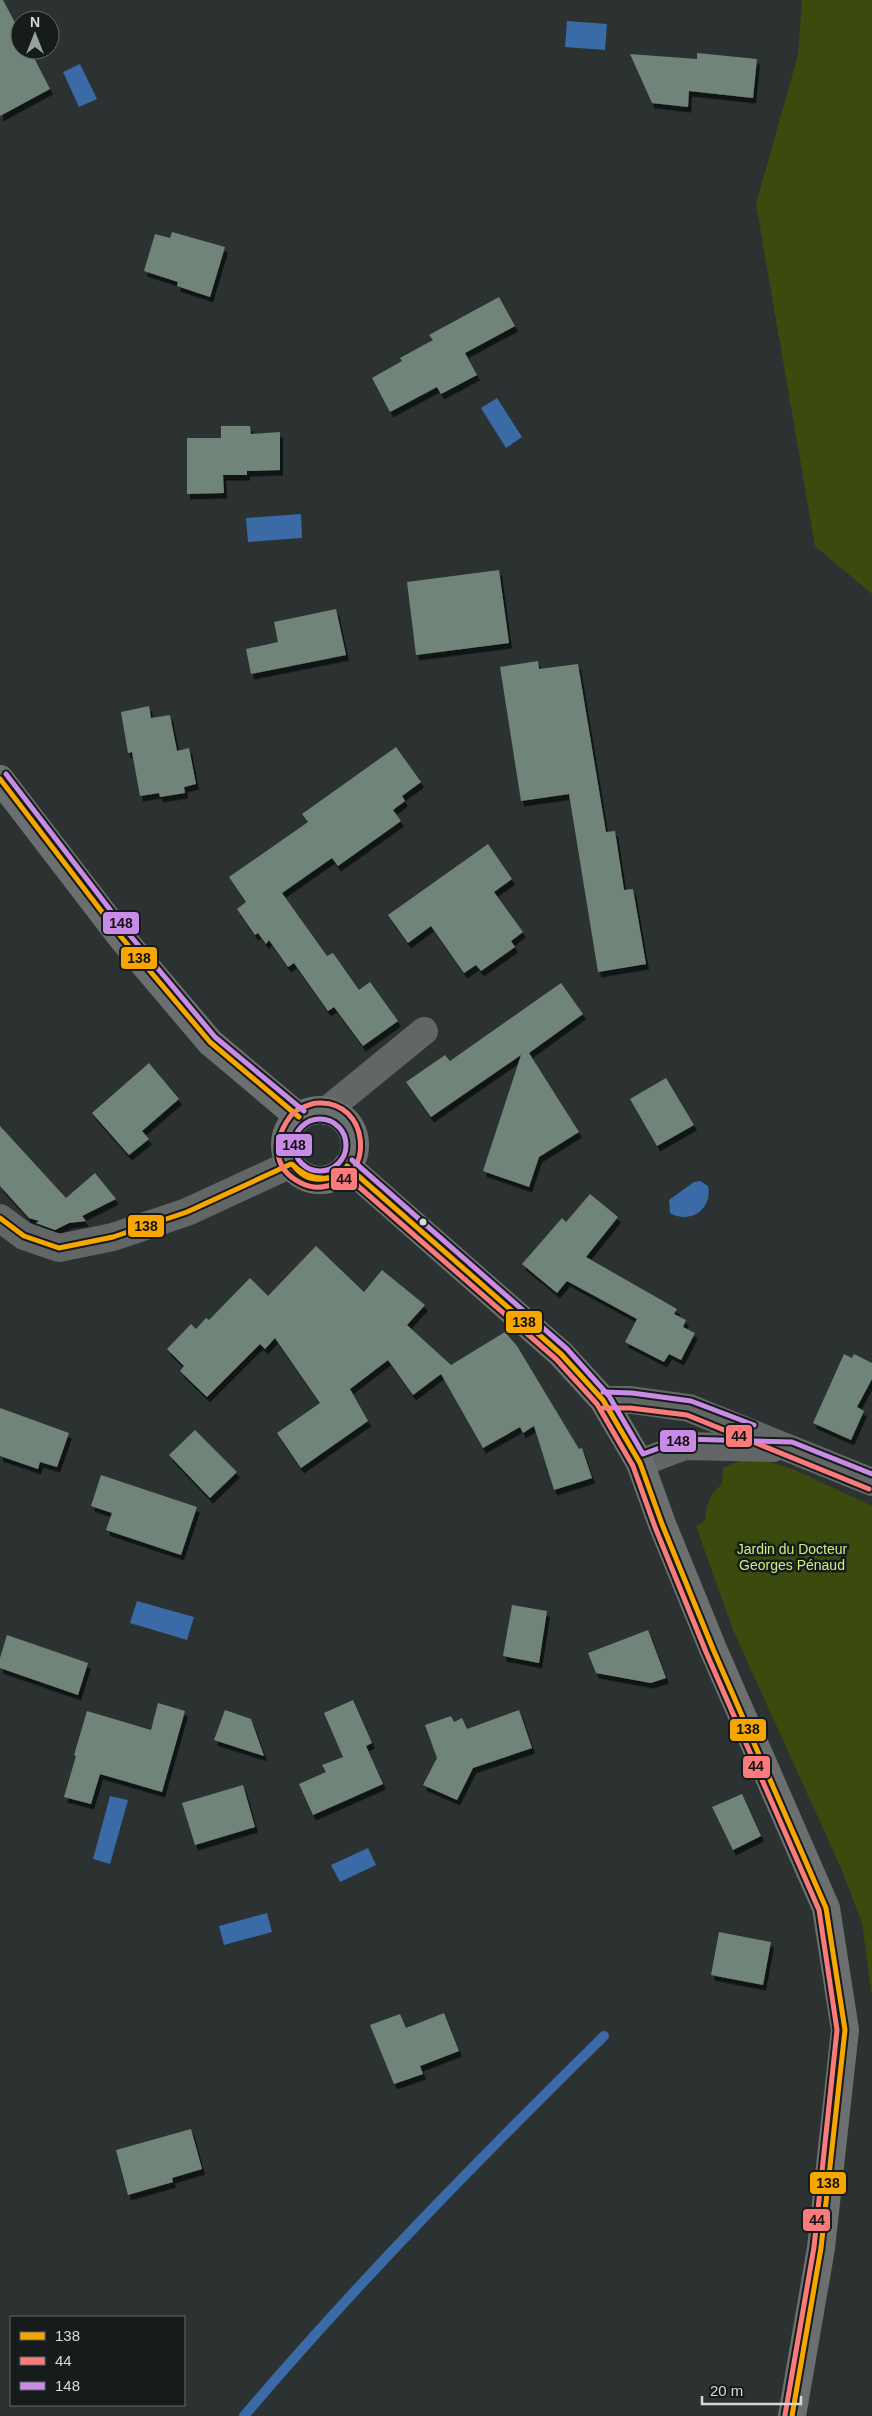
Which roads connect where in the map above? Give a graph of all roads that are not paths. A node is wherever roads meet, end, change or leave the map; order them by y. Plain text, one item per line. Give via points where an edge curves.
1 (0, 779) edge
2 (424, 1031) dead end
3 (326, 1111) junction
4 (299, 1117) junction
5 (291, 1164) junction
6 (348, 1166) junction
7 (0, 1218) edge
8 (603, 1400) junction
9 (791, 1449) junction
10 (640, 1463) junction
11 (872, 1482) edge
12 (792, 2416) edge

1 - 4 main road via 122,938 210,1042
2 - 3 street
3 - 4 main road via 317,1110
3 - 6 main road via 342,1118 353,1133 354,1150
4 - 5 main road via 289,1129 285,1143
5 - 6 main road via 305,1177 314,1180 333,1177
5 - 7 street via 187,1212 113,1237 59,1248 24,1236
6 - 8 main road via 561,1354
8 - 9 street via 631,1400 689,1408
8 - 10 main road
9 - 10 street via 685,1446
9 - 11 street
10 - 12 main road via 713,1650 826,1908 844,2030 821,2248

